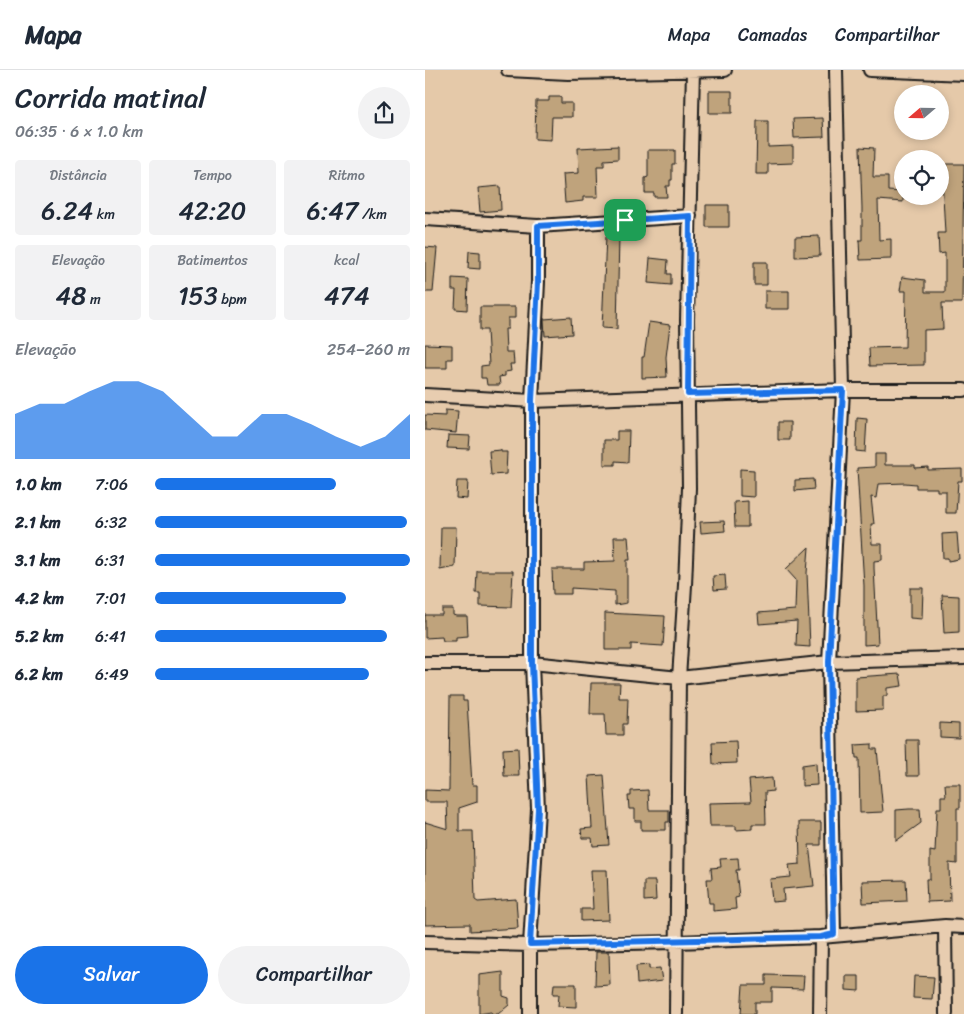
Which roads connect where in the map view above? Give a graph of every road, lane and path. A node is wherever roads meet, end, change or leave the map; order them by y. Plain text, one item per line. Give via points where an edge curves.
1 (508, 70) edge
2 (725, 70) edge
3 (836, 70) edge
4 (870, 70) edge
5 (693, 71) edge
6 (964, 74) edge
7 (690, 216) junction
8 (425, 219) edge
9 (538, 226) junction
10 (843, 390) junction
11 (964, 390) edge
12 (688, 394) junction
13 (425, 395) edge
14 (532, 401) junction
15 (964, 658) edge
16 (829, 662) junction
17 (425, 663) edge
18 (532, 663) junction
19 (679, 678) junction
20 (945, 926) junction
21 (964, 927) edge
22 (834, 934) junction
23 (821, 937) junction
24 (425, 942) edge
25 (676, 942) junction
26 (530, 944) junction
27 (530, 1014) edge
28 (676, 1014) edge
29 (820, 1014) edge
30 (946, 1014) edge

1 - 5 street via 568,73
2 - 5 street
3 - 10 street
4 - 6 street
5 - 7 street
7 - 9 street
7 - 12 street
8 - 9 street
9 - 14 street
10 - 11 street
10 - 12 street
10 - 16 street
12 - 14 street
12 - 19 street via 685,585
13 - 14 street
14 - 18 street
15 - 16 street
16 - 19 street
16 - 22 street
17 - 18 street
18 - 19 street
18 - 26 street via 538,809
19 - 25 street
20 - 21 street
20 - 22 street
20 - 30 street
22 - 23 street
23 - 25 street
23 - 29 street
24 - 26 street
25 - 26 street
25 - 28 street
26 - 27 street

